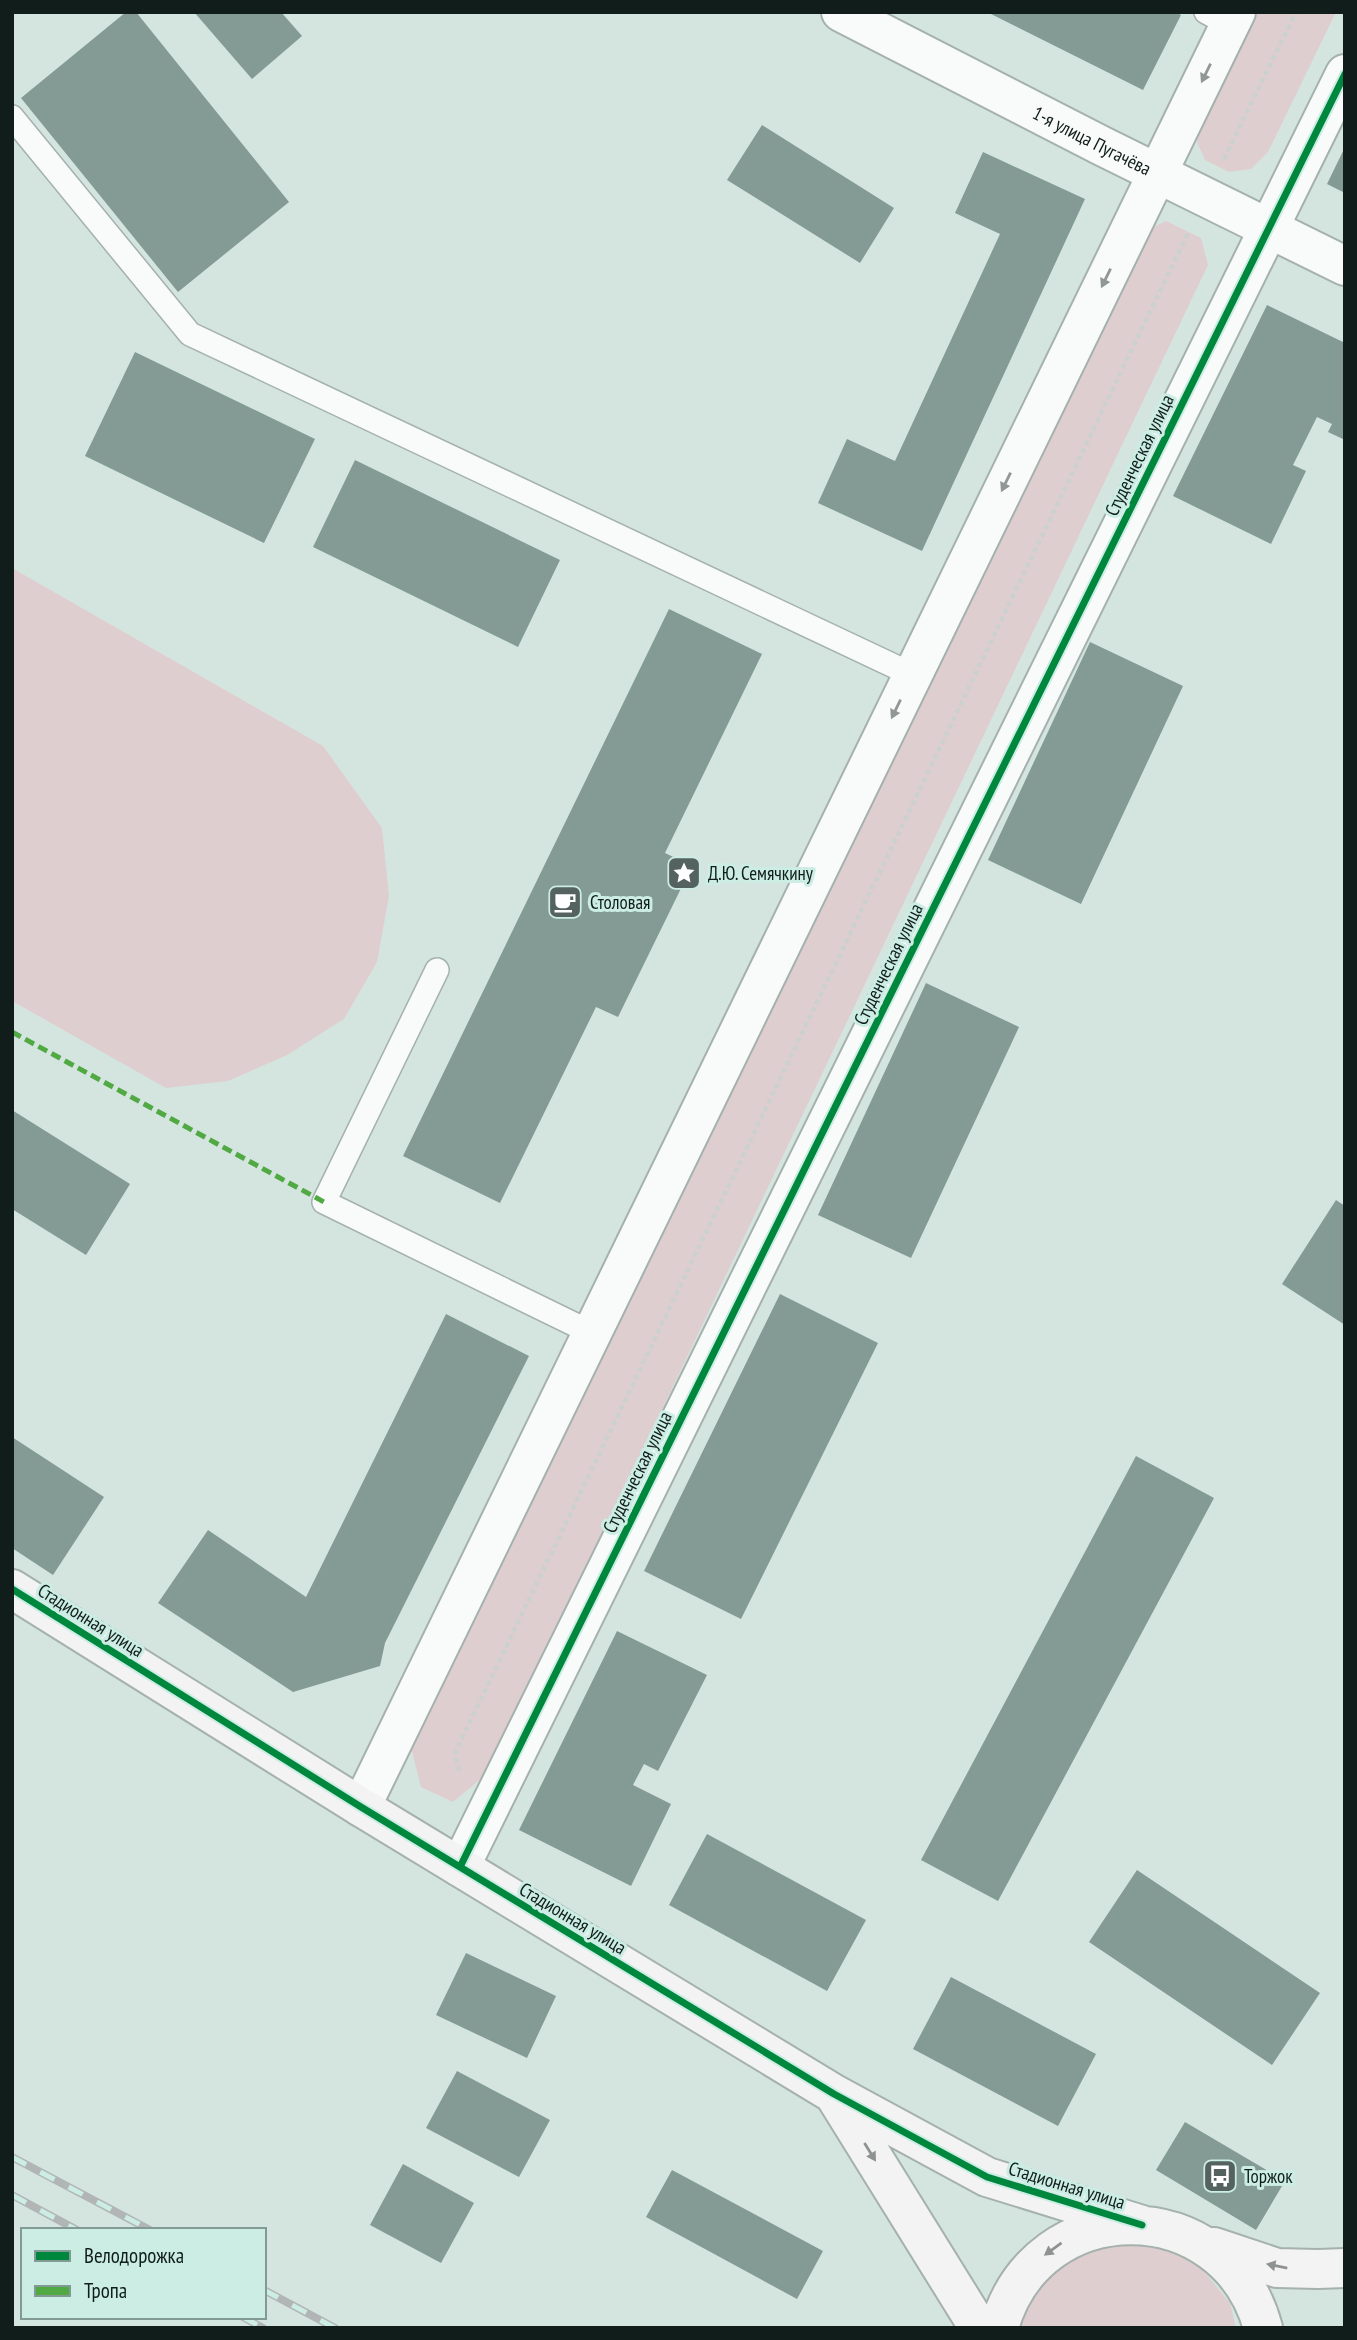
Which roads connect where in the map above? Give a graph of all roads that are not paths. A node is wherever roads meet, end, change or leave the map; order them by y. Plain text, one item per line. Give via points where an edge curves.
1 (841, 12) edge
2 (1224, 17) edge
3 (1345, 74) edge
4 (12, 117) edge
5 (1157, 173) junction
6 (1269, 228) junction
7 (1345, 266) edge
8 (913, 675) junction
9 (437, 970) dead end
10 (592, 1333) junction
11 (12, 1589) edge
12 (361, 1807) junction
13 (460, 1867) junction
14 (834, 2094) junction
15 (1142, 2225) junction
16 (1197, 2241) junction
17 (1345, 2268) edge
18 (979, 2328) edge
19 (999, 2328) edge
20 (1263, 2328) edge

1 - 5 street, 1-я улица Пугачёва
2 -> 5 street
3 - 6 street, Студенческая улица
4 - 8 lane via 190,334
5 - 6 street, 1-я улица Пугачёва
5 -> 8 street
6 - 7 street, 1-я улица Пугачёва
6 - 13 street, Студенческая улица
8 -> 10 street
9 - 10 lane via 324,1202
10 - 12 street
11 - 12 street, Стадионная улица
12 - 13 street, Стадионная улица
13 - 14 street, Стадионная улица
14 - 15 street, Стадионная улица via 987,2177
14 -> 18 street, Стадионная улица
15 - 16 street
15 -> 19 street via 1121,2224 1083,2233 1049,2252 1016,2288
17 -> 16 street via 1277,2268
16 - 20 street via 1241,2280

